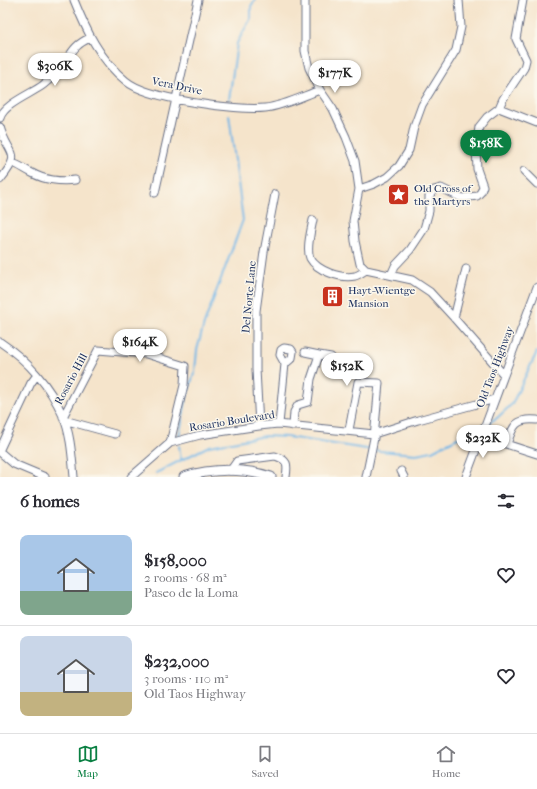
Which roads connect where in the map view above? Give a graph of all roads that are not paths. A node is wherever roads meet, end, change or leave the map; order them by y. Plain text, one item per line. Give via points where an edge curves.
1 (74, 0) edge
2 (198, 0) edge
3 (305, 0) edge
4 (458, 0) edge
5 (523, 0) edge
6 (90, 38) junction
7 (320, 90) junction
8 (175, 99) junction
9 (499, 108) junction
10 (1, 113) edge
11 (537, 123) edge
12 (0, 128) edge
13 (12, 163) junction
14 (524, 172) dead end
15 (0, 180) edge
16 (76, 180) dead end
17 (537, 184) edge
18 (359, 189) junction
19 (155, 193) dead end
20 (275, 194) dead end
21 (313, 220) dead end
22 (466, 269) dead end
23 (366, 270) junction
24 (391, 275) junction
25 (537, 287) edge
26 (454, 318) junction
27 (0, 342) edge
28 (305, 352) dead end
29 (319, 355) junction
30 (331, 357) dead end
31 (285, 364) dead end
32 (37, 375) junction
33 (504, 375) junction
34 (495, 399) junction
35 (295, 400) dead end
36 (308, 402) junction
37 (63, 418) junction
38 (537, 420) edge
39 (279, 424) junction
40 (259, 426) junction
41 (293, 426) junction
42 (349, 430) junction
43 (115, 434) dead end
44 (481, 435) junction
45 (374, 436) junction
46 (170, 443) junction
47 (507, 444) junction
48 (0, 448) edge
49 (0, 452) edge
50 (537, 454) edge
51 (230, 471) junction
52 (45, 477) edge
53 (74, 477) edge
54 (131, 477) edge
55 (184, 477) edge
56 (271, 477) edge
57 (286, 477) edge
58 (366, 477) edge
59 (466, 477) edge

1 - 6 street, Vera Drive
2 - 8 street
3 - 7 street via 305,51 309,68
4 - 18 street via 461,27 456,50 422,105 409,150 399,166 387,177
5 - 9 street via 516,39 526,60 524,68
6 - 8 street, Vera Drive via 126,82 144,91
6 - 10 street via 75,47 60,69 45,84
7 - 8 street, Vera Drive via 267,108 248,109
7 - 18 street via 333,109 356,161
8 - 19 street
9 - 11 street
9 - 24 street via 479,127 476,155 477,169 483,186 481,192 477,196 462,198 441,188 434,190 429,196 429,211 424,229
12 - 13 street via 12,154
13 - 15 street
13 - 16 street via 45,178
14 - 17 street
18 - 23 street via 354,222 355,241 360,264
20 - 40 street, Del Norte Lane via 256,311
21 - 23 street via 309,239 310,257 318,268 340,276 355,276
22 - 26 street
23 - 24 street
24 - 26 street via 412,280 430,292
25 - 33 street, Old Taos Highway
26 - 33 street
27 - 32 street via 20,357
28 - 29 street
29 - 30 street
29 - 36 street via 311,379
31 - 39 street
32 - 37 street via 46,386
32 - 48 street
33 - 34 street, Old Taos Highway
34 - 44 street, Old Taos Highway
34 - 45 street, Rosario Boulevard via 418,420
35 - 36 street
36 - 41 street via 298,405 294,412
37 - 43 street
37 - 46 street, Rosario Hill via 98,350 146,354 185,366 184,385
37 - 53 street via 70,443
38 - 47 street via 526,419 516,423
39 - 40 street, Rosario Boulevard
39 - 41 street, Rosario Boulevard
40 - 46 street, Rosario Boulevard via 200,435
41 - 42 street, Rosario Boulevard
42 - 45 street, Rosario Boulevard
42 - 45 street via 358,382 379,384
44 - 47 street
44 - 59 street, Old Taos Highway
45 - 58 street
46 - 54 street, Rosario Boulevard
47 - 50 street
49 - 52 street via 14,464
51 - 55 main road via 206,472
51 - 56 main road
51 - 57 street via 237,461 275,456 286,461

